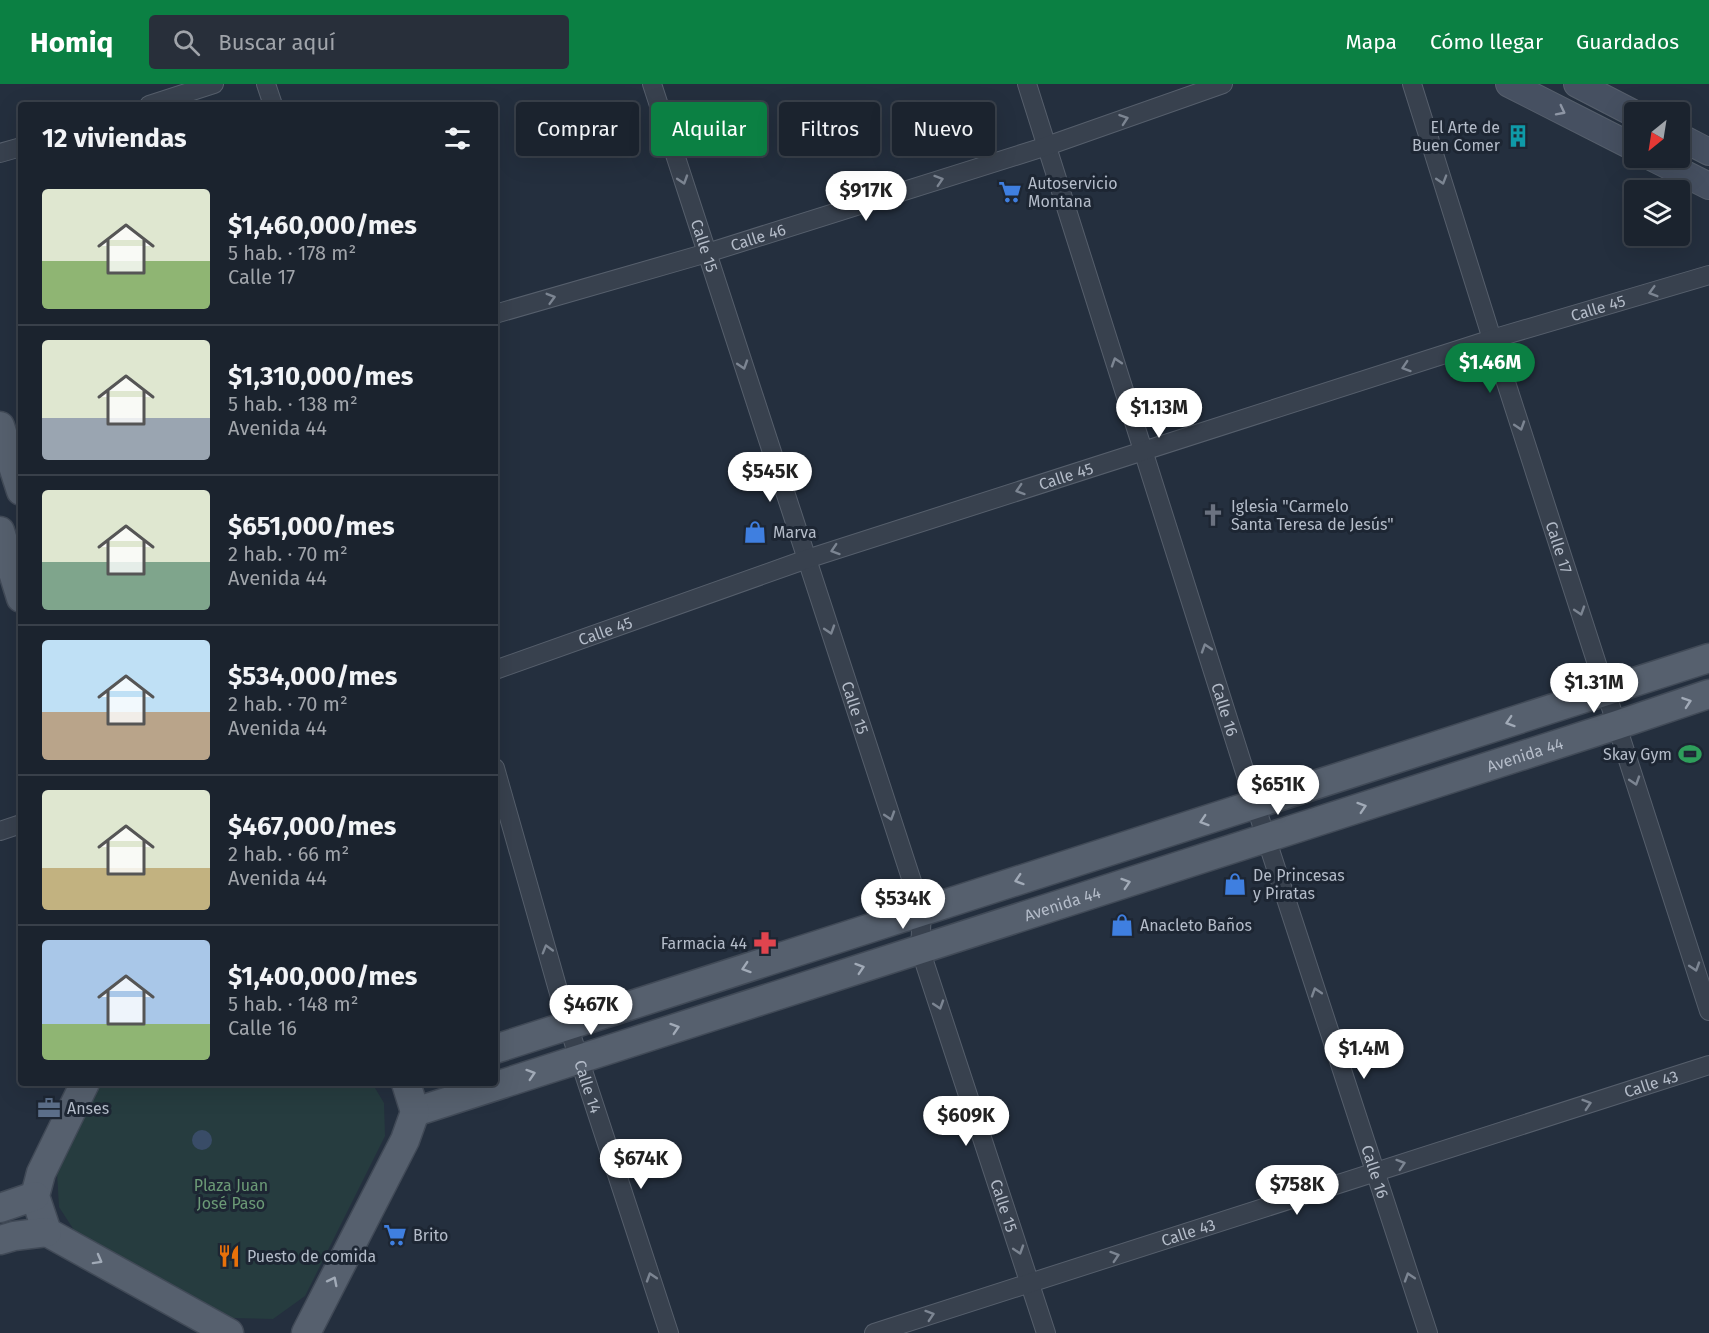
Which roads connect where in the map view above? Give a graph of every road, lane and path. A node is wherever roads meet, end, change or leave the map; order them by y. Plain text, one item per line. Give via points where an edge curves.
1 (214, 84) edge
2 (266, 84) edge
3 (652, 84) edge
4 (1028, 84) edge
5 (1223, 84) edge
6 (1412, 84) edge
7 (1509, 84) edge
8 (1577, 84) edge
9 (158, 102) edge
10 (272, 102) edge
11 (1624, 108) edge
12 (1624, 142) edge
13 (1690, 142) edge
14 (1047, 146) junction
15 (18, 148) edge
16 (1709, 152) edge
17 (0, 153) edge
18 (1673, 168) edge
19 (1709, 186) edge
20 (707, 253) junction
21 (1709, 275) edge
22 (498, 313) edge
23 (1492, 339) junction
24 (0, 426) edge
25 (1143, 450) junction
26 (14, 475) edge
27 (0, 531) edge
28 (807, 559) junction
29 (18, 588) edge
30 (1709, 658) edge
31 (498, 669) edge
32 (1606, 692) junction
33 (1709, 694) edge
34 (1617, 725) junction
35 (498, 779) edge
36 (1255, 804) junction
37 (18, 825) edge
38 (0, 831) edge
39 (1266, 838) junction
40 (922, 912) junction
41 (920, 949) junction
42 (1709, 1011) edge
43 (568, 1025) junction
44 (498, 1048) edge
45 (579, 1059) junction
46 (1709, 1065) edge
47 (498, 1085) edge
48 (84, 1086) edge
49 (407, 1086) edge
50 (495, 1086) edge
51 (415, 1112) junction
52 (1375, 1172) junction
53 (35, 1196) junction
54 (0, 1208) edge
55 (47, 1232) junction
56 (0, 1240) edge
57 (1030, 1283) junction
58 (229, 1333) edge
59 (306, 1333) edge
60 (669, 1333) edge
61 (874, 1333) edge
62 (1046, 1333) edge
63 (1428, 1333) edge

1 - 9 street
2 - 10 street
3 -> 20 street, Calle 15
4 - 14 street, Calle 16
14 -> 5 street, Calle 46
6 -> 23 street, Calle 17
7 -> 12 main road
8 - 11 main road
13 - 16 main road
20 -> 14 street, Calle 46
25 -> 14 street, Calle 16
15 - 17 street
18 - 19 main road
22 -> 20 street, Calle 46
20 -> 28 street, Calle 15
21 -> 23 street, Calle 45
23 -> 25 street, Calle 45
23 -> 32 street, Calle 17
24 - 26 main road
25 -> 28 street, Calle 45
36 -> 25 street, Calle 16
27 - 29 main road
28 - 31 street, Calle 45
28 -> 40 street, Calle 15
30 - 32 main road
32 - 34 street, Calle 17
32 -> 36 main road
34 -> 33 main road, Avenida 44
39 -> 34 main road, Avenida 44
34 -> 42 street, Calle 17
43 -> 35 street, Calle 14
36 - 39 street, Calle 16
36 -> 40 main road
37 - 38 street
41 -> 39 main road, Avenida 44
52 -> 39 street, Calle 16
40 - 41 street, Calle 15
40 -> 43 main road
45 -> 41 main road, Avenida 44
41 -> 57 street, Calle 15
43 - 44 main road
43 - 45 street, Calle 14
47 -> 45 main road, Avenida 44
60 -> 45 street, Calle 14
52 -> 46 street, Calle 43
48 - 53 main road via 41,1173
49 - 51 main road
51 -> 50 main road, Avenida 44
59 -> 51 main road via 405,1140
57 -> 52 street, Calle 43
63 -> 52 street, Calle 16
53 - 54 main road
53 - 55 main road
55 - 56 main road
55 -> 58 main road
61 -> 57 street, Calle 43
57 - 62 street, Calle 15

